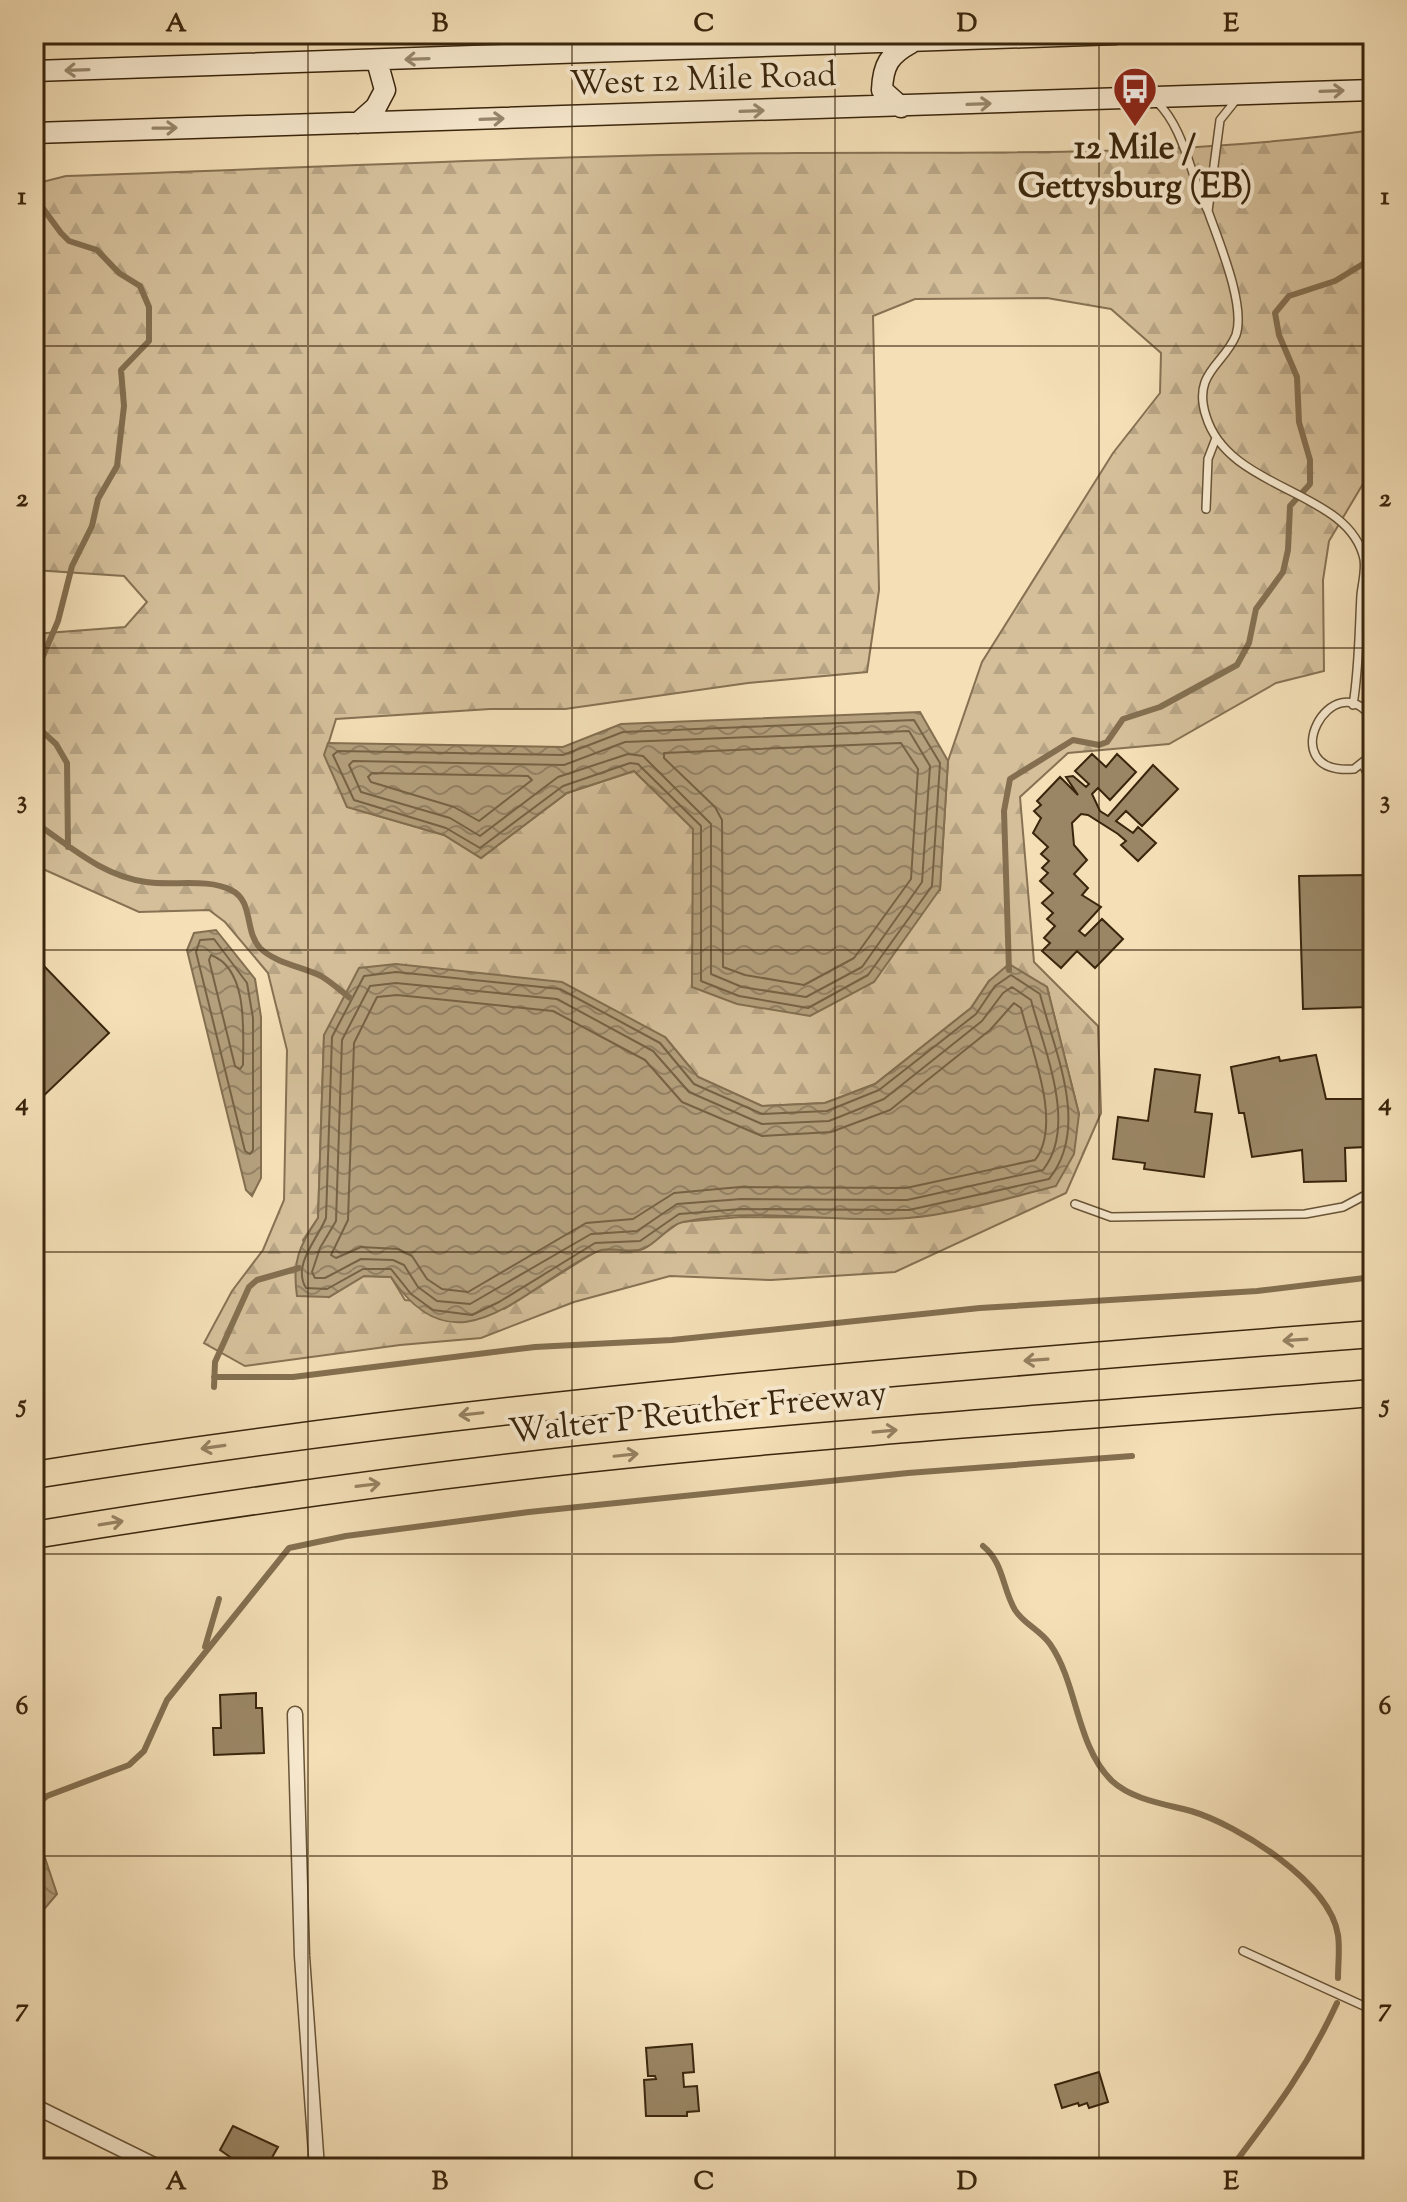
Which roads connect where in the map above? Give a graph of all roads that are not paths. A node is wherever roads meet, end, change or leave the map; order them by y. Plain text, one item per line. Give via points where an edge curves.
1 (1088, 34) edge
2 (1116, 34) edge
3 (914, 42) junction
4 (377, 61) junction
5 (34, 71) edge
6 (1373, 90) edge
7 (1245, 95) junction
8 (1153, 98) junction
9 (901, 107) junction
10 (358, 123) junction
11 (34, 133) edge
12 (1208, 211) junction
13 (1216, 438) junction
14 (1206, 509) dead end
15 (1353, 705) junction
16 (1373, 720) edge
17 (1373, 754) edge
18 (1363, 765) junction
19 (1373, 784) edge
20 (1373, 1191) edge
21 (1075, 1204) dead end
22 (1373, 1334) edge
23 (1373, 1393) edge
24 (34, 1475) edge
25 (34, 1535) edge
26 (295, 1714) dead end
27 (1243, 1951) dead end
28 (1373, 2014) edge
29 (34, 2106) edge
30 (160, 2168) edge
31 (317, 2168) edge

1 - 2 main road, West 12 Mile Road
1 - 3 main road, West 12 Mile Road
3 -> 4 main road, West 12 Mile Road
3 - 9 main road via 894,52 882,74 882,90
4 -> 5 main road, West 12 Mile Road
4 - 10 main road via 385,90
7 -> 6 main road, West 12 Mile Road
7 - 8 main road, West 12 Mile Road
7 - 12 lane via 1229,105 1220,120
9 -> 8 main road, West 12 Mile Road
8 - 12 lane via 1171,116
10 -> 9 main road, West 12 Mile Road
11 -> 10 main road, West 12 Mile Road
12 - 13 lane via 1229,272 1237,318 1236,333 1211,366 1203,393 1205,416
13 - 14 lane via 1208,459
13 - 15 lane via 1235,460 1331,514 1352,534 1364,559
15 - 16 lane
15 - 18 lane via 1338,705 1319,716 1313,745 1333,768
17 - 18 lane
18 - 19 lane
20 - 21 lane via 1343,1207 1305,1214 1111,1217
22 -> 24 highway, Walter P Reuther Freeway via 685,1390 383,1424
25 -> 23 highway, Walter P Reuther Freeway via 307,1493 597,1458
26 - 31 street via 302,1956
27 - 28 lane
29 - 30 street

